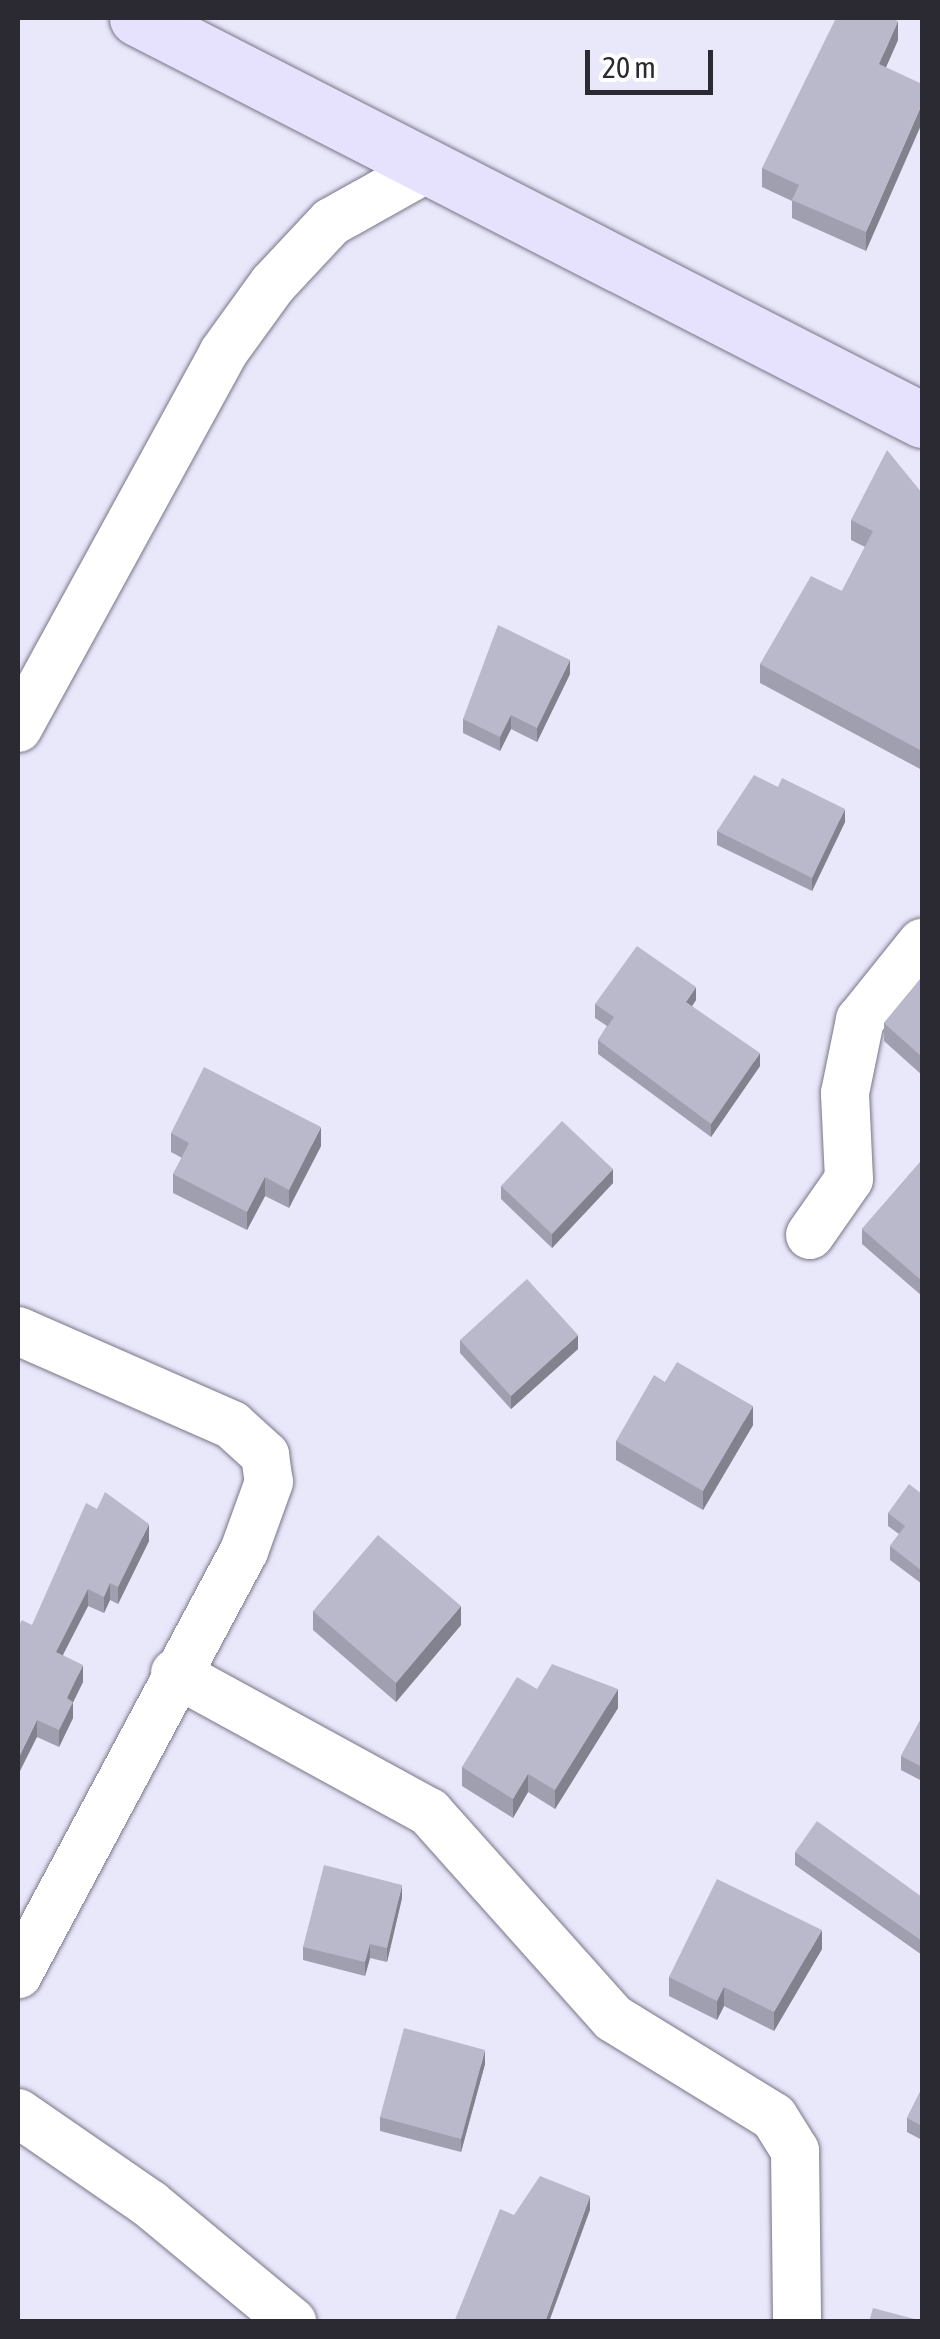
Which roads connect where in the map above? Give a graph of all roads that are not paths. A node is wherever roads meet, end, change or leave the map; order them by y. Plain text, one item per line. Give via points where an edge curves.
1 (137, 18) edge
2 (426, 170) junction
3 (922, 420) edge
4 (18, 728) edge
5 (922, 943) edge
6 (810, 1236) dead end
7 (18, 1331) edge
8 (175, 1673) junction
9 (18, 1974) edge
10 (18, 2113) edge
11 (292, 2322) edge
12 (797, 2322) edge

1 - 2 street
2 - 3 street
2 - 4 street via 331,222 272,284 224,353
5 - 6 street via 860,1020 846,1093 848,1178
7 - 8 street via 232,1425 265,1455 269,1482 258,1517
8 - 9 street
8 - 12 street via 430,1812 612,2018 774,2117 794,2151
10 - 11 street via 150,2204

